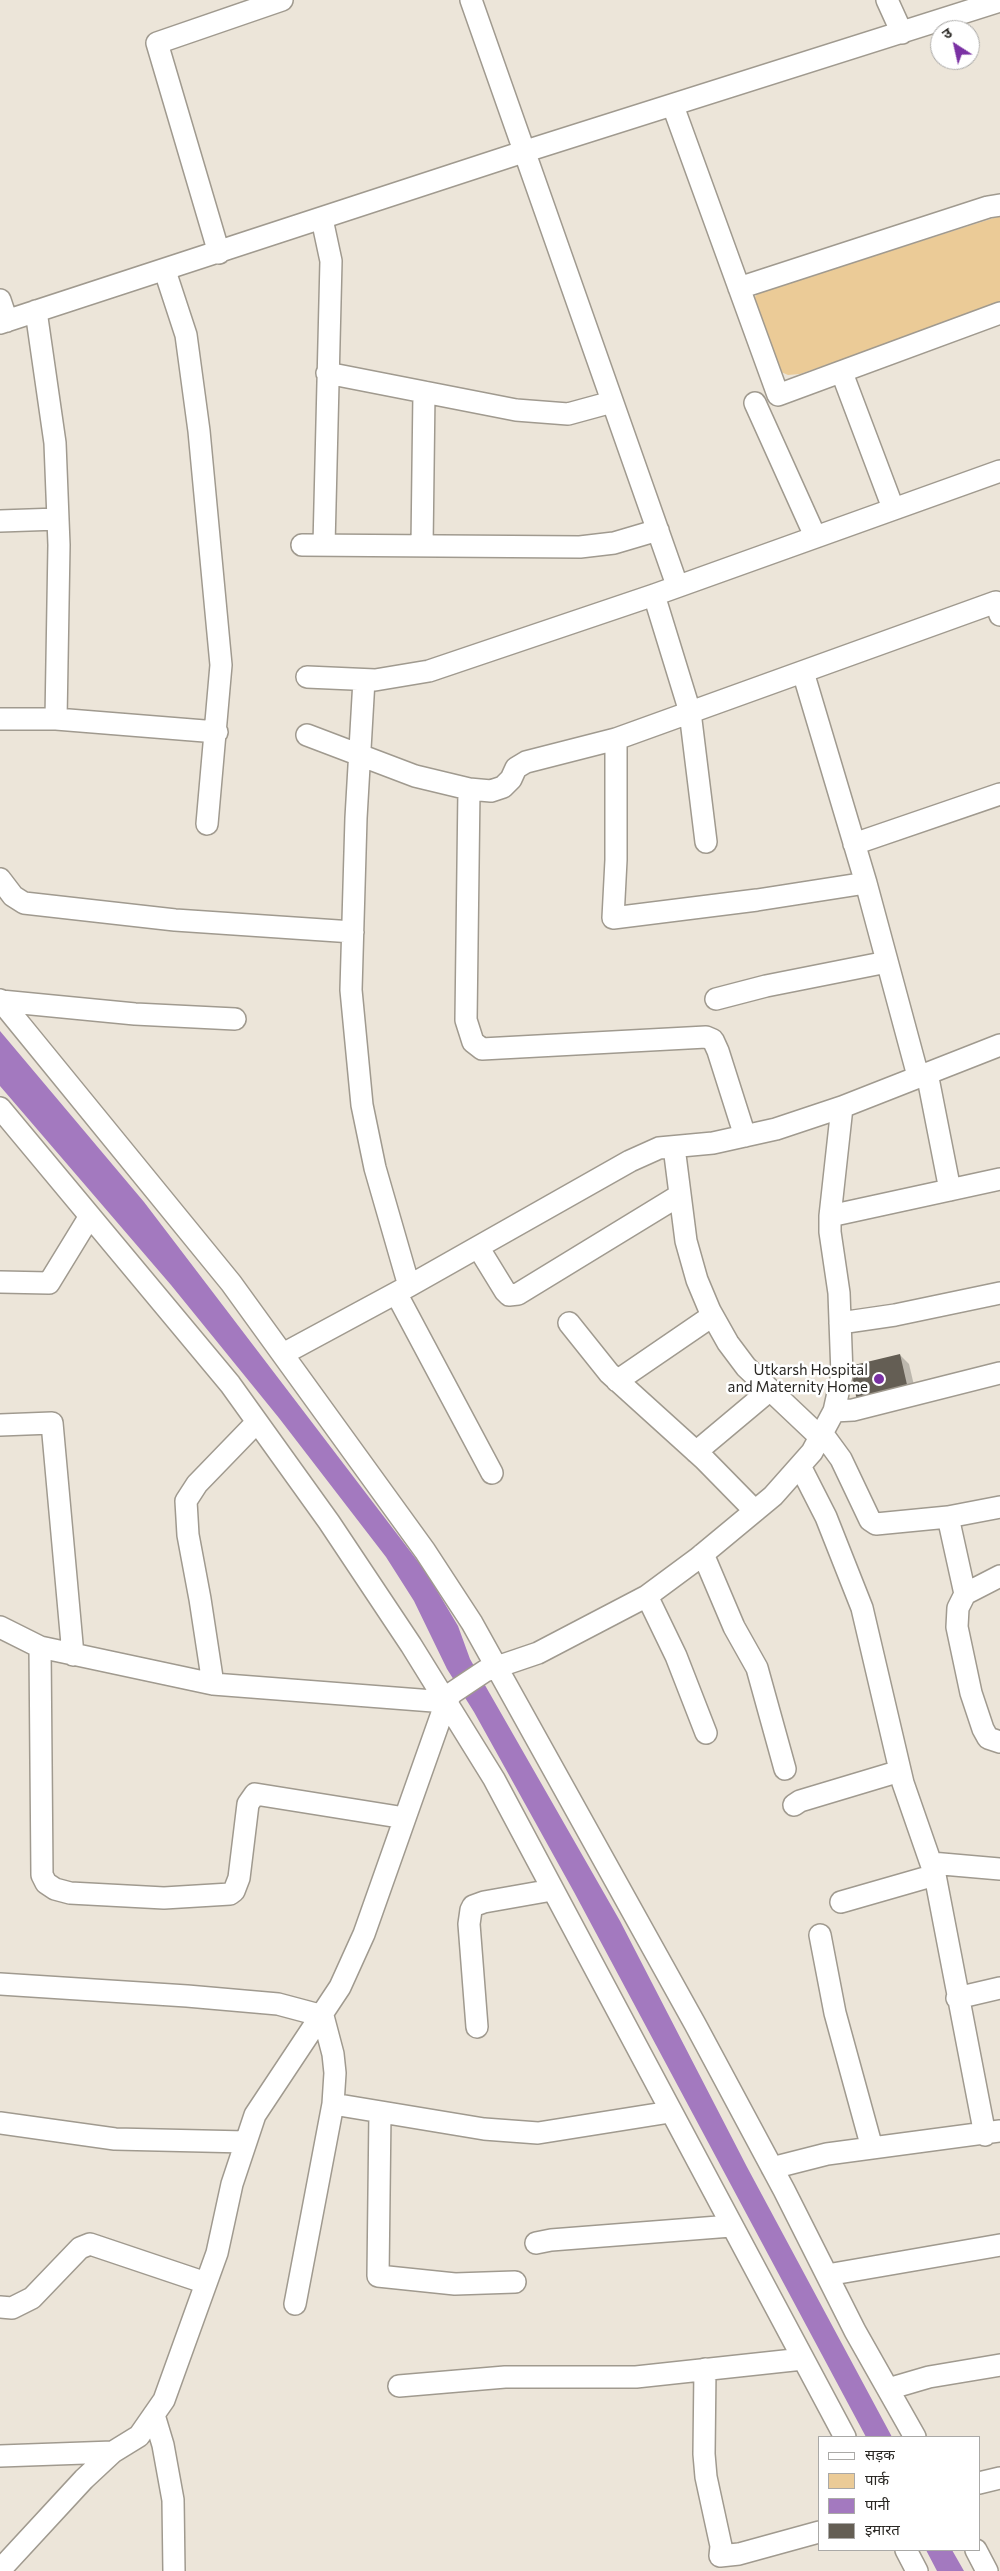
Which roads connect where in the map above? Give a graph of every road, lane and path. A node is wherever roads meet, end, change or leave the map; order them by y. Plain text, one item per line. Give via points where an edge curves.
1 (282, 0) edge
2 (471, 0) edge
3 (887, 0) edge
4 (1000, 1) edge
5 (902, 33) junction
6 (673, 106) junction
7 (523, 152) junction
8 (1000, 205) edge
9 (322, 219) junction
10 (219, 253) junction
11 (165, 271) junction
12 (739, 288) junction
13 (0, 300) edge
14 (36, 311) junction
15 (1000, 313) edge
16 (3, 322) edge
17 (327, 373) junction
18 (842, 373) junction
19 (424, 392) junction
20 (612, 402) junction
21 (755, 403) dead end
22 (1000, 471) edge
23 (893, 508) junction
24 (58, 519) junction
25 (0, 520) edge
26 (658, 530) junction
27 (815, 536) junction
28 (302, 545) dead end
29 (324, 545) junction
30 (422, 546) junction
31 (677, 585) junction
32 (654, 595) junction
33 (1000, 615) edge
34 (803, 672) junction
35 (307, 676) dead end
36 (364, 680) junction
37 (690, 712) junction
38 (0, 719) edge
39 (56, 719) junction
40 (217, 732) junction
41 (307, 735) dead end
42 (616, 739) junction
43 (360, 756) junction
44 (469, 789) junction
45 (1000, 794) edge
46 (207, 824) dead end
47 (706, 842) dead end
48 (854, 844) junction
49 (0, 879) edge
50 (866, 883) junction
51 (353, 932) junction
52 (887, 962) junction
53 (716, 999) dead end
54 (0, 1000) edge
55 (235, 1020) dead end
56 (1000, 1045) edge
57 (922, 1075) junction
58 (842, 1107) junction
59 (0, 1108) edge
60 (745, 1136) junction
61 (674, 1147) junction
62 (1000, 1179) edge
63 (950, 1190) junction
64 (680, 1195) junction
65 (90, 1216) junction
66 (830, 1216) junction
67 (478, 1247) junction
68 (0, 1282) edge
69 (402, 1290) junction
70 (1000, 1293) edge
71 (712, 1316) junction
72 (569, 1323) dead end
73 (840, 1323) junction
74 (283, 1354) junction
75 (1000, 1373) edge
76 (617, 1381) junction
77 (770, 1390) junction
78 (834, 1411) junction
79 (257, 1422) junction
80 (0, 1425) edge
81 (821, 1435) junction
82 (696, 1452) junction
83 (800, 1466) junction
84 (492, 1473) dead end
85 (1000, 1507) edge
86 (755, 1511) junction
87 (948, 1517) junction
88 (703, 1554) junction
89 (1000, 1576) edge
90 (966, 1594) junction
91 (647, 1596) junction
92 (0, 1627) edge
93 (40, 1647) junction
94 (73, 1655) junction
95 (490, 1669) junction
96 (213, 1684) junction
97 (449, 1698) junction
98 (706, 1733) dead end
99 (1000, 1742) edge
100 (784, 1769) dead end
101 (900, 1771) junction
102 (794, 1805) dead end
103 (405, 1818) junction
104 (933, 1869) junction
105 (1000, 1869) edge
106 (552, 1890) junction
107 (841, 1902) dead end
108 (820, 1935) dead end
109 (0, 1984) edge
110 (1000, 1988) edge
111 (957, 1998) junction
112 (323, 2016) junction
113 (477, 2027) dead end
114 (333, 2104) junction
115 (380, 2112) junction
116 (670, 2112) junction
117 (0, 2123) edge
118 (992, 2133) edge
119 (246, 2142) junction
120 (872, 2148) junction
121 (772, 2168) junction
122 (731, 2226) junction
123 (536, 2243) dead end
124 (1000, 2245) edge
125 (827, 2275) junction
126 (515, 2282) dead end
127 (206, 2283) junction
128 (295, 2304) dead end
129 (0, 2307) edge
130 (803, 2359) junction
131 (1000, 2365) edge
132 (705, 2370) junction
133 (399, 2386) dead end
134 (888, 2389) junction
135 (154, 2414) junction
136 (844, 2436) edge
137 (914, 2436) edge
138 (113, 2452) junction
139 (0, 2456) edge
140 (1000, 2478) edge
141 (980, 2483) edge
142 (818, 2532) edge
143 (907, 2551) edge
144 (977, 2551) edge
145 (719, 2563) edge
146 (0, 2570) edge
147 (174, 2571) edge
148 (917, 2571) edge
149 (987, 2571) edge

1 - 10 street via 157,44
2 - 7 street
3 - 5 street
4 - 5 street
5 - 6 street
6 - 7 street
6 - 12 street
7 - 9 street
7 - 20 street
8 - 12 street
9 - 10 street
9 - 17 street via 331,261
10 - 11 street
11 - 14 street
11 - 40 street via 186,335 199,432 221,665
12 - 18 street via 778,395
13 - 16 street
14 - 16 street
14 - 24 street via 55,443
15 - 18 street
17 - 19 street
17 - 29 street
18 - 23 street
19 - 20 street via 516,410 568,414
19 - 30 street
20 - 26 street
21 - 27 street
22 - 23 street
23 - 27 street
24 - 25 street
24 - 39 street
26 - 30 street via 614,543 580,547
26 - 31 street
27 - 31 street
28 - 29 street
29 - 30 street
31 - 32 street
32 - 36 street via 429,671
32 - 37 street
33 - 34 street via 996,602
34 - 37 street
34 - 48 street
35 - 36 street
36 - 43 street
37 - 42 street
37 - 47 street
38 - 39 street
39 - 40 street
40 - 46 street
41 - 43 street
42 - 44 street via 526,762 516,768 503,787 491,791
42 - 50 street via 616,860 612,918
43 - 44 street via 415,776
43 - 51 street
44 - 60 street via 466,1020 473,1042 482,1049 706,1037 713,1040 718,1051
45 - 48 street
48 - 50 street
49 - 51 street via 13,896 24,903 175,920
50 - 52 street
51 - 69 street via 351,990 362,1105
52 - 53 street via 781,982
52 - 57 street
54 - 55 street via 135,1014
54 - 74 street via 232,1283
56 - 57 street
57 - 58 street
57 - 63 street
58 - 60 street
58 - 66 street
59 - 65 street
60 - 61 street
61 - 64 street
61 - 67 street via 660,1148 630,1161
62 - 63 street
63 - 66 street
64 - 67 street via 518,1294 505,1291
64 - 71 street via 686,1241
65 - 68 street via 49,1282
65 - 79 street via 230,1384
66 - 73 street
67 - 69 street
69 - 74 street
69 - 84 street
70 - 73 street
71 - 76 street
71 - 77 street via 742,1361
72 - 76 street
73 - 78 street via 842,1375
74 - 95 street via 425,1551 472,1623
75 - 78 street via 853,1410
76 - 82 street
77 - 81 street
77 - 82 street
78 - 81 street
79 - 96 street via 197,1484 186,1501 188,1535
79 - 97 street
80 - 94 street via 52,1423
81 - 83 street
81 - 87 street via 841,1459 870,1520 876,1524
82 - 86 street
83 - 86 street
83 - 101 street via 826,1517 862,1608
85 - 87 street
86 - 88 street
87 - 90 street
88 - 91 street
88 - 100 street via 734,1627 758,1668
89 - 90 street
90 - 99 street via 958,1608 957,1627 971,1693 988,1738
91 - 95 street via 538,1653
91 - 98 street via 676,1656
92 - 93 street
93 - 94 street
93 - 103 street via 42,1875 46,1883 55,1889 70,1893 164,1898 230,1894 239,1878 248,1804 255,1794
94 - 96 street
95 - 97 street
95 - 121 street via 695,2024
96 - 97 street
97 - 103 street
97 - 106 street
101 - 102 street
101 - 104 street
103 - 112 street via 364,1934
104 - 105 street
104 - 107 street
104 - 111 street
106 - 113 street via 484,1902 471,1910 469,1924
106 - 116 street
108 - 120 street via 835,2013
109 - 112 street via 278,2004
110 - 111 street
111 - 118 street
112 - 114 street via 333,2054
112 - 119 street via 255,2115
114 - 115 street
114 - 128 street
115 - 116 street via 484,2129 538,2133
115 - 126 street via 378,2276 455,2284
116 - 122 street
117 - 119 street via 116,2139
118 - 120 street
119 - 127 street
120 - 121 street via 827,2154
121 - 125 street
122 - 123 street
122 - 130 street
124 - 125 street
125 - 134 street
127 - 129 street via 90,2244 80,2248 32,2298 12,2308
127 - 135 street via 164,2400
130 - 132 street
130 - 136 street
131 - 134 street
132 - 133 street via 636,2377 505,2377
132 - 145 street via 704,2454 721,2546
134 - 137 street
135 - 138 street via 138,2436
135 - 147 street via 173,2500
138 - 139 street
138 - 146 street via 37,2527
140 - 141 street
142 - 145 street via 739,2554
143 - 148 street
144 - 149 street

